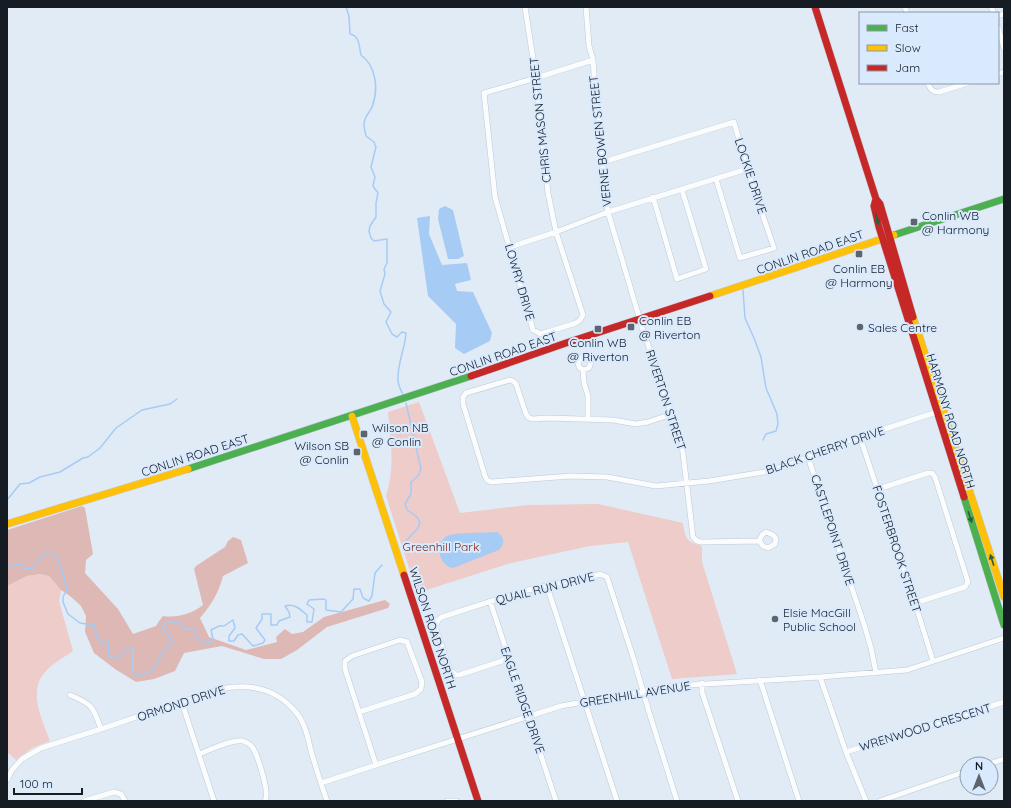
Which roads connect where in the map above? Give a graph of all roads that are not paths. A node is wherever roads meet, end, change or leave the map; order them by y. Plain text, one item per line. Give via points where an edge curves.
1 (525, 7) edge
2 (586, 7) edge
3 (815, 7) edge
4 (999, 31) edge
5 (1004, 48) edge
6 (592, 60) junction
7 (536, 78) junction
8 (928, 84) edge
9 (965, 84) edge
10 (603, 162) junction
11 (747, 169) junction
12 (716, 179) junction
13 (682, 190) junction
14 (653, 197) junction
15 (1004, 199) edge
16 (608, 212) junction
17 (556, 232) junction
18 (886, 238) junction
19 (510, 247) junction
20 (640, 319) junction
21 (583, 370) dead end
22 (937, 412) junction
23 (672, 414) junction
24 (352, 416) junction
25 (588, 419) junction
26 (860, 437) junction
27 (808, 457) junction
28 (686, 483) junction
29 (878, 489) junction
30 (8, 522) edge
31 (759, 541) dead end
32 (548, 586) junction
33 (1004, 597) edge
34 (490, 601) junction
35 (915, 603) junction
36 (1004, 626) edge
37 (1004, 638) edge
38 (508, 659) junction
39 (933, 661) junction
40 (876, 673) junction
41 (820, 677) junction
42 (760, 680) junction
43 (702, 683) junction
44 (643, 691) junction
45 (70, 695) dead end
46 (585, 702) junction
47 (1004, 702) edge
48 (182, 703) junction
49 (359, 712) junction
50 (529, 716) junction
51 (101, 730) junction
52 (458, 739) junction
53 (846, 752) junction
54 (199, 754) junction
55 (376, 765) junction
56 (959, 774) edge
57 (7, 779) edge
58 (321, 783) junction
59 (554, 800) edge
60 (84, 801) edge
61 (125, 801) edge
62 (214, 801) edge
63 (265, 801) edge
64 (327, 801) edge
65 (447, 801) edge
66 (456, 801) edge
67 (478, 801) edge
68 (617, 801) edge
69 (677, 801) edge
70 (738, 801) edge
71 (799, 801) edge
72 (866, 801) edge
73 (880, 801) edge

1 - 7 street, CHRIS MASON STREET
2 - 6 street, VERNE BOWEN STREET
3 - 18 street, HARMONY ROAD NORTH via 876,199 880,204
4 - 5 street
6 - 7 street
6 - 10 street, VERNE BOWEN STREET
7 - 17 street, CHRIS MASON STREET via 548,193
7 - 19 street, LOWRY DRIVE via 484,93 494,190
8 - 9 street via 930,89 939,92
10 - 11 street, LOCKIE DRIVE via 734,122
10 - 16 street, VERNE BOWEN STREET via 602,181
11 - 12 street
11 - 12 street, LOCKIE DRIVE via 774,248 740,258
12 - 13 street
13 - 14 street
13 - 14 street via 706,269 677,279
14 - 16 street
15 - 18 street, CONLIN ROAD EAST
16 - 17 street
16 - 20 street, VERNE BOWEN STREET
17 - 19 street
17 - 19 street, LOWRY DRIVE via 583,315 576,323 541,334 533,330
18 - 20 street, CONLIN ROAD EAST
18 - 22 street, HARMONY ROAD NORTH
33 -> 18 street, HARMONY ROAD NORTH
20 - 23 street, RIVERTON STREET
20 - 24 street, CONLIN ROAD EAST
21 - 25 street via 588,396
22 - 26 street, BLACK CHERRY DRIVE
22 -> 36 street, HARMONY ROAD NORTH
23 - 25 street, BLACK CHERRY DRIVE via 636,424
23 - 28 street, RIVERTON STREET via 682,446
24 - 30 street, CONLIN ROAD EAST via 171,475
24 - 52 street, WILSON ROAD NORTH
25 - 28 street, BLACK CHERRY DRIVE via 532,419 526,414 516,384 510,380 466,393 463,400 484,476 491,482 572,476 607,477 656,486
26 - 27 street, BLACK CHERRY DRIVE
26 - 29 street, FOSTERBROOK STREET
27 - 28 street, BLACK CHERRY DRIVE via 764,472
27 - 40 street, CASTLEPOINT DRIVE via 864,624
28 - 31 street, RIVERTON STREET via 694,539 701,542
29 - 35 street, FOSTERBROOK STREET
29 - 35 street via 928,473 935,477 968,582 965,587
32 - 34 street, QUAIL RUN DRIVE
32 - 44 street, QUAIL RUN DRIVE via 600,574 607,577
32 - 46 street
34 - 38 street, EAGLE RIDGE DRIVE
34 - 38 street, QUAIL RUN DRIVE via 438,619 436,629 450,670 456,674
35 - 39 street, FOSTERBROOK STREET
37 - 39 street, GREENHILL AVENUE
38 - 50 street, EAGLE RIDGE DRIVE
39 - 40 street, GREENHILL AVENUE via 907,670
40 - 41 street, GREENHILL AVENUE
41 - 42 street, GREENHILL AVENUE
41 - 53 street
42 - 43 street, GREENHILL AVENUE
42 - 71 street
43 - 44 street, GREENHILL AVENUE
43 - 70 street via 702,692
44 - 46 street, GREENHILL AVENUE
44 - 69 street, QUAIL RUN DRIVE
45 - 51 street via 92,707
46 - 50 street, GREENHILL AVENUE
46 - 68 street
47 - 53 street, WRENWOOD CRESCENT
48 - 51 street, ORMOND DRIVE
48 - 54 street
48 - 58 street, ORMOND DRIVE via 220,689 241,686 265,690 276,696 296,712 301,721
49 - 49 street via 415,694 421,689 422,682 407,642 400,640 352,656 345,661 345,669
49 - 55 street
50 - 52 street, GREENHILL AVENUE
50 - 59 street, EAGLE RIDGE DRIVE
51 - 57 street, ORMOND DRIVE via 33,752 18,763
52 - 55 street, GREENHILL AVENUE
52 - 67 street, WILSON ROAD NORTH
53 - 72 street
54 - 62 street
54 - 63 street via 235,741 245,742 252,747 265,785
55 - 58 street, GREENHILL AVENUE
56 - 73 street
58 - 64 street, ORMOND DRIVE
60 - 61 street via 114,792 121,794
65 - 66 street

